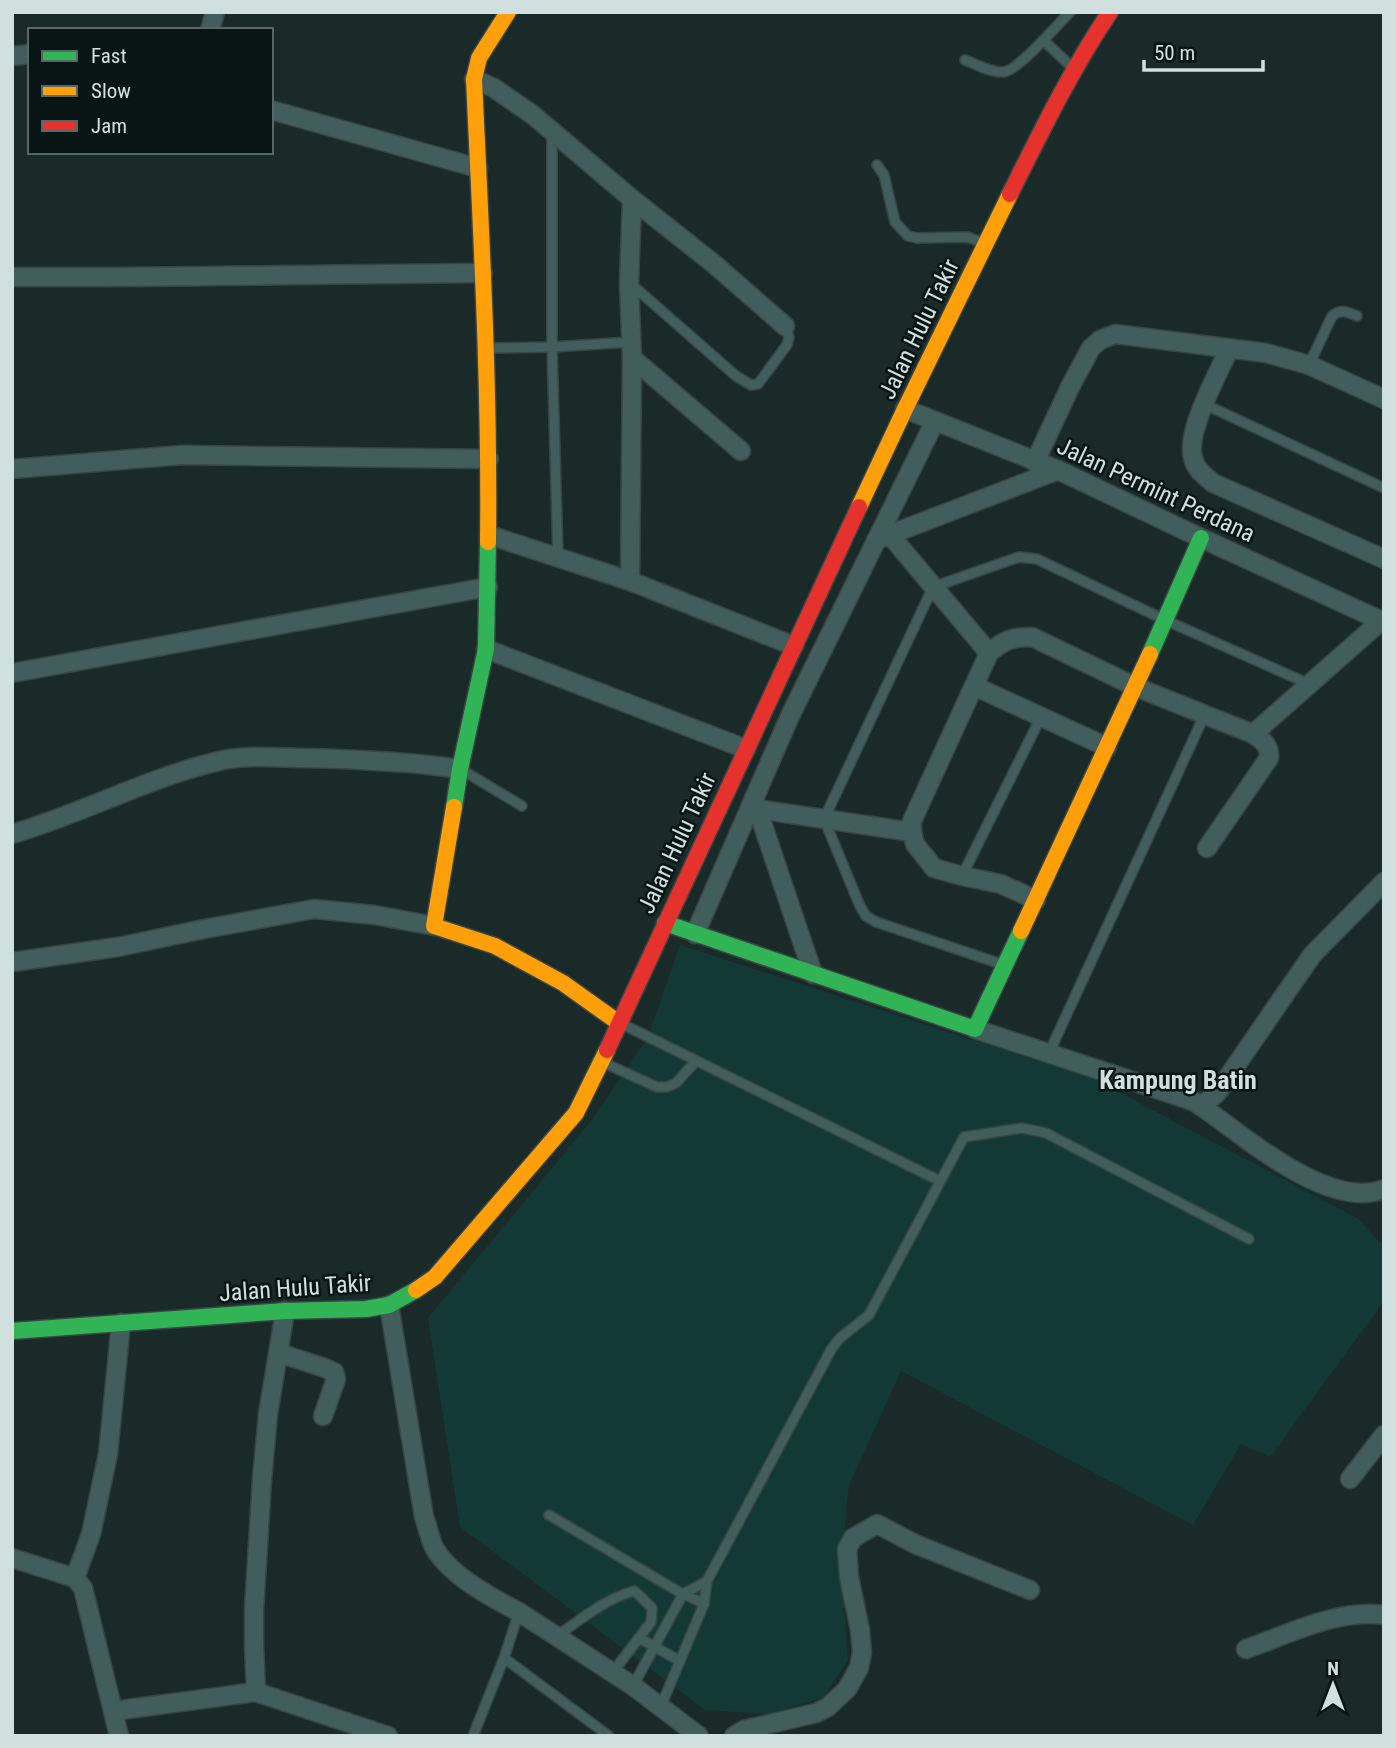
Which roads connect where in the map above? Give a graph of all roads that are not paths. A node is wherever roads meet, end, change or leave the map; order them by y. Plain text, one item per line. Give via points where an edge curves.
1 (508, 12) edge
2 (1070, 12) edge
3 (1110, 12) edge
4 (1043, 40) junction
5 (965, 60) dead end
6 (1074, 69) junction
7 (474, 79) junction
8 (273, 111) edge
9 (552, 131) junction
10 (877, 165) dead end
11 (478, 168) junction
12 (632, 199) junction
13 (985, 244) junction
14 (483, 274) junction
15 (12, 276) edge
16 (629, 283) junction
17 (1357, 316) dead end
18 (785, 326) joint
19 (552, 347) junction
20 (485, 348) junction
21 (1229, 349) junction
22 (631, 350) junction
23 (1309, 365) junction
24 (1384, 399) edge
25 (1204, 404) junction
26 (905, 409) junction
27 (934, 421) junction
28 (741, 451) dead end
29 (489, 459) junction
30 (1035, 462) junction
31 (12, 469) edge
32 (1058, 470) junction
33 (1384, 488) edge
34 (489, 535) junction
35 (883, 538) junction
36 (1201, 538) junction
37 (558, 558) junction
38 (1384, 559) edge
39 (630, 581) junction
40 (488, 587) junction
41 (933, 587) junction
42 (1165, 620) junction
43 (1382, 621) edge
44 (794, 646) junction
45 (486, 649) junction
46 (989, 653) junction
47 (12, 673) edge
48 (1309, 684) junction
49 (974, 686) junction
50 (1136, 687) junction
51 (1205, 714) junction
52 (1041, 717) junction
53 (1253, 734) junction
54 (1107, 747) junction
55 (746, 749) junction
56 (460, 769) junction
57 (755, 804) junction
58 (522, 806) dead end
59 (824, 819) junction
60 (912, 832) junction
61 (12, 834) edge
62 (1207, 848) dead end
63 (962, 876) junction
64 (1384, 882) edge
65 (1036, 900) junction
66 (665, 923) junction
67 (433, 926) junction
68 (695, 934) junction
69 (12, 962) edge
70 (1005, 965) junction
71 (813, 974) junction
72 (619, 1023) junction
73 (975, 1029) junction
74 (1049, 1053) junction
75 (601, 1061) junction
76 (696, 1061) junction
77 (1201, 1106) junction
78 (940, 1181) junction
79 (1384, 1189) edge
80 (1249, 1239) dead end
81 (389, 1305) junction
82 (285, 1311) junction
83 (121, 1323) junction
84 (12, 1331) edge
85 (279, 1353) junction
86 (323, 1416) dead end
87 (1384, 1435) edge
88 (1350, 1479) dead end
89 (549, 1515) dead end
90 (12, 1558) edge
91 (75, 1577) junction
92 (707, 1581) junction
93 (1030, 1590) dead end
94 (684, 1594) junction
95 (704, 1604) junction
96 (519, 1612) junction
97 (1384, 1615) edge
98 (557, 1636) junction
99 (639, 1638) junction
100 (654, 1647) junction
101 (1246, 1649) dead end
102 (504, 1658) junction
103 (680, 1661) junction
104 (613, 1672) junction
105 (633, 1685) junction
106 (256, 1692) junction
107 (661, 1706) junction
108 (113, 1711) junction
109 (119, 1736) edge
110 (388, 1736) edge
111 (473, 1736) edge
112 (609, 1736) edge
113 (699, 1736) edge
114 (734, 1736) edge

1 - 7 street via 479,58
2 - 4 lane
3 - 6 street, Jalan Hulu Takir
4 - 5 lane via 1010,71 1000,73
4 - 6 lane
6 - 13 street, Jalan Hulu Takir
7 - 9 street via 494,88
7 - 11 street
8 - 11 street
9 - 12 street
9 - 19 lane
10 - 13 lane via 884,175 895,222 908,236 967,237
11 - 14 street
12 - 16 street
12 - 18 street
13 - 26 street, Jalan Hulu Takir
14 - 15 street
14 - 20 street
16 - 18 lane via 751,385 758,384 787,345
16 - 22 street
17 - 23 lane via 1342,310 1332,316
19 - 20 lane
19 - 22 lane
19 - 37 lane
20 - 29 street
21 - 23 street
21 - 25 street
21 - 30 street via 1115,334 1100,340 1071,385
22 - 28 street
22 - 39 street
23 - 24 street
25 - 33 lane
25 - 38 street via 1191,440 1198,471 1213,483
26 - 27 street, Jalan Permint Perdana
26 - 44 street, Jalan Hulu Takir
27 - 30 street, Jalan Permint Perdana
27 - 35 street
29 - 31 street via 182,456
29 - 34 street
30 - 32 street, Jalan Permint Perdana
32 - 35 street
32 - 36 street, Jalan Permint Perdana
34 - 37 street
34 - 40 street
35 - 41 street
35 - 57 street via 790,716
36 - 42 street
36 - 43 street, Jalan Permint Perdana
37 - 39 street
39 - 44 street
40 - 45 street
40 - 47 street
41 - 42 lane via 1019,557 1037,559
41 - 46 street
41 - 59 lane
42 - 48 lane
42 - 50 street
43 - 48 street
44 - 55 street, Jalan Hulu Takir
45 - 55 street
45 - 56 street
46 - 49 street
46 - 50 street via 1016,637 1032,637
48 - 53 street
49 - 52 street
49 - 60 street via 912,821
50 - 51 street
50 - 54 street
51 - 53 street
51 - 74 lane
52 - 54 street
52 - 63 lane
53 - 62 street via 1270,750 1269,758
54 - 65 street
55 - 66 street, Jalan Hulu Takir
56 - 58 lane
56 - 61 street via 364,759 239,758 166,778
56 - 67 street
57 - 59 street
57 - 68 street
57 - 71 street
59 - 60 street
59 - 70 lane via 866,915
60 - 63 street via 915,844 934,868
63 - 65 street via 1001,884
64 - 77 street via 1312,955 1217,1093
65 - 70 street
66 - 68 street
66 - 72 street, Jalan Hulu Takir
67 - 69 street via 314,909 118,947
67 - 72 street via 495,946 563,983
68 - 71 street
70 - 73 street
71 - 73 street
72 - 75 street, Jalan Hulu Takir
72 - 76 lane
73 - 74 street
74 - 77 street
75 - 76 lane via 657,1087 667,1087
75 - 81 street, Jalan Hulu Takir via 576,1113 435,1277
76 - 78 lane
77 - 79 street via 1316,1183 1351,1192
78 - 80 lane via 964,1137 1022,1128 1046,1133
78 - 92 lane via 869,1315 832,1348
81 - 82 street, Jalan Hulu Takir
81 - 96 street via 424,1517 435,1549 453,1570
82 - 83 street, Jalan Hulu Takir
82 - 85 street
83 - 84 street, Jalan Hulu Takir
83 - 91 street via 108,1454 91,1534
85 - 86 street via 334,1372 336,1379
85 - 106 street via 262,1479 254,1610
87 - 88 street
89 - 94 lane
90 - 91 street
91 - 108 street via 83,1588
92 - 94 lane
92 - 95 lane
93 - 114 street via 877,1524 853,1538 847,1549 862,1653 847,1689 816,1713
94 - 95 lane
94 - 100 lane
95 - 103 lane
96 - 98 street
96 - 102 lane
97 - 101 street via 1332,1618
98 - 99 lane via 599,1607 634,1591 652,1608 651,1622
98 - 104 street
99 - 100 lane
99 - 104 lane
100 - 103 lane
100 - 105 lane
102 - 111 lane
102 - 112 lane
103 - 107 lane
104 - 105 street
105 - 107 street
106 - 108 street
106 - 110 street
107 - 113 street
108 - 109 street

